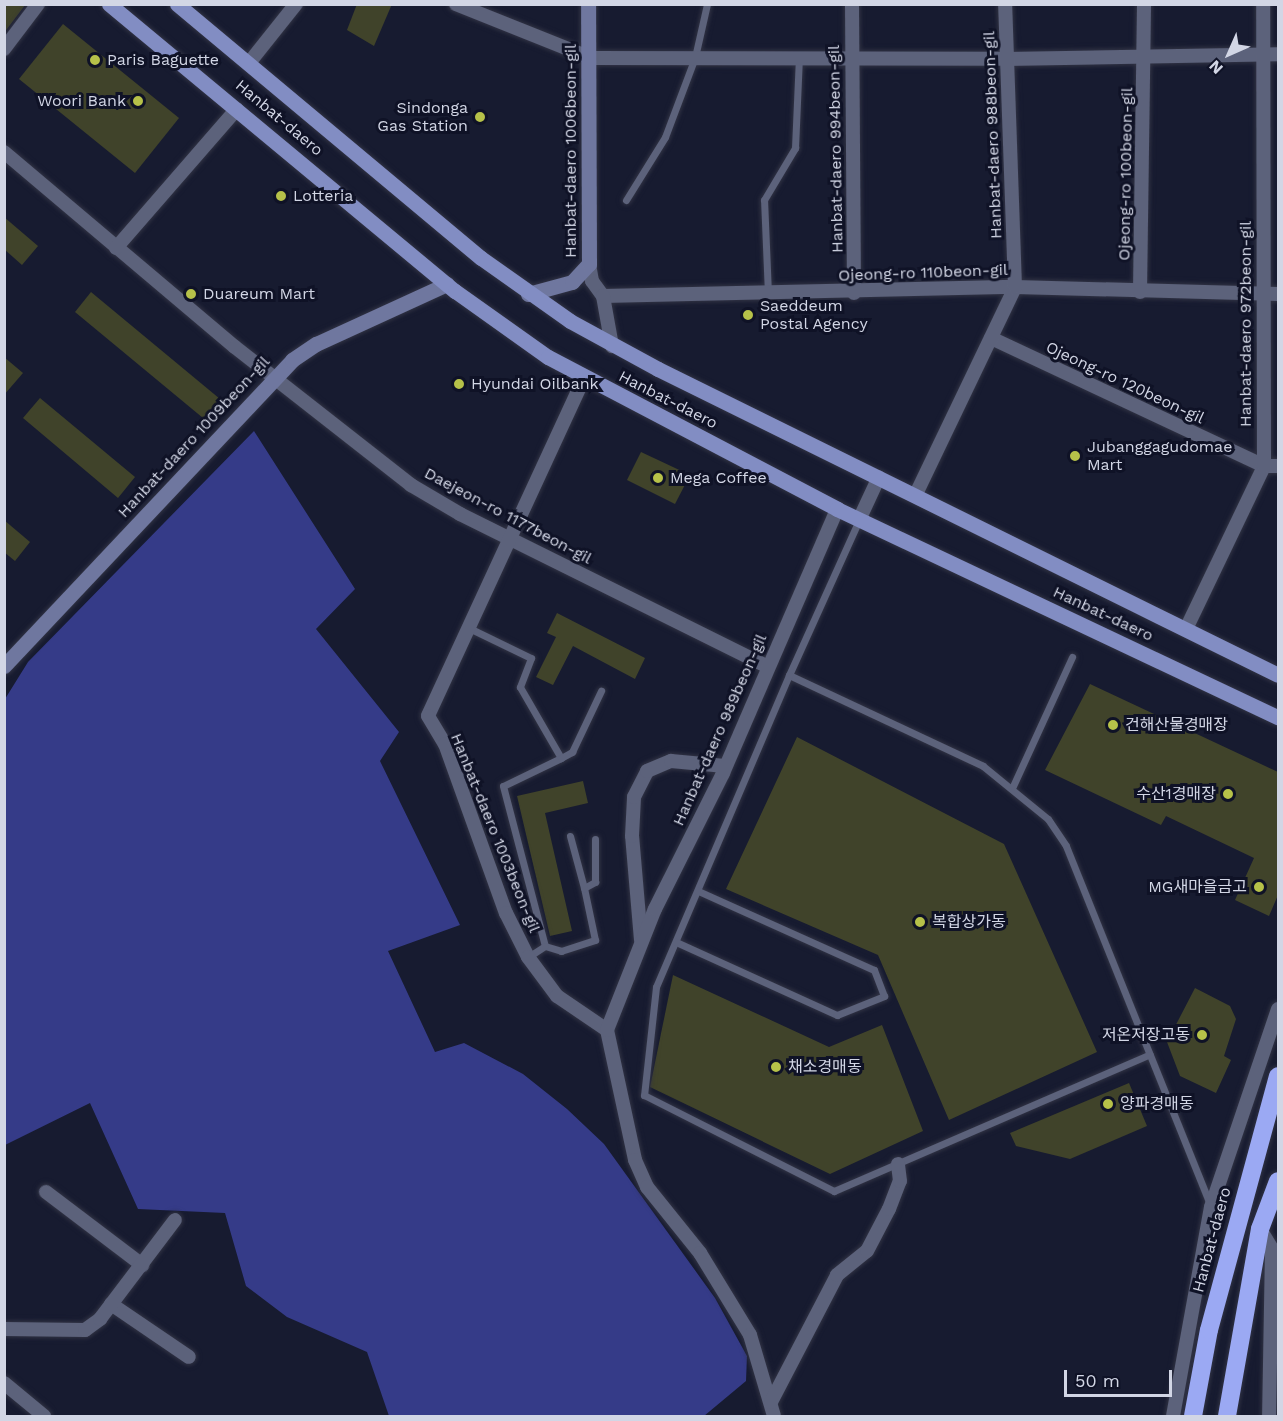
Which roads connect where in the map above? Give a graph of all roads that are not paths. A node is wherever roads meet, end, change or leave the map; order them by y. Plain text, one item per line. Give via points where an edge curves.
1 (38, 4) edge
2 (109, 4) edge
3 (177, 4) edge
4 (296, 4) edge
5 (456, 4) edge
6 (588, 4) edge
7 (707, 4) edge
8 (852, 4) edge
9 (1005, 4) edge
10 (1144, 4) edge
11 (1263, 4) edge
12 (4, 49) edge
13 (1263, 54) junction
14 (1278, 54) edge
15 (851, 56) junction
16 (695, 57) junction
17 (799, 57) junction
18 (1145, 57) junction
19 (591, 58) junction
20 (1005, 59) junction
21 (249, 63) junction
22 (237, 109) junction
23 (4, 152) edge
24 (626, 200) dead end
25 (116, 249) junction
26 (589, 264) junction
27 (447, 284) junction
28 (1015, 287) junction
29 (1140, 292) junction
30 (854, 293) junction
31 (528, 294) junction
32 (768, 294) junction
33 (1261, 294) junction
34 (1278, 294) edge
35 (603, 296) junction
36 (992, 339) junction
37 (612, 346) junction
38 (273, 377) junction
39 (584, 378) junction
40 (1264, 466) junction
41 (1278, 466) edge
42 (879, 477) junction
43 (916, 494) junction
44 (837, 509) junction
45 (859, 520) junction
46 (511, 538) junction
47 (1187, 627) junction
48 (469, 628) junction
49 (1072, 657) dead end
50 (4, 666) edge
51 (766, 666) junction
52 (789, 675) junction
53 (1278, 675) edge
54 (601, 691) dead end
55 (1278, 717) edge
56 (561, 758) junction
57 (725, 766) junction
58 (1013, 786) junction
59 (570, 836) dead end
60 (595, 839) dead end
61 (584, 888) junction
62 (698, 891) junction
63 (641, 942) junction
64 (676, 942) junction
65 (545, 946) junction
66 (528, 957) junction
67 (1278, 1009) edge
68 (607, 1030) junction
69 (1150, 1054) junction
70 (1278, 1076) edge
71 (898, 1164) junction
72 (1278, 1181) edge
73 (46, 1192) dead end
74 (1211, 1207) junction
75 (175, 1220) dead end
76 (1260, 1229) junction
77 (141, 1265) junction
78 (111, 1304) junction
79 (4, 1329) edge
80 (189, 1357) dead end
81 (4, 1383) edge
82 (1278, 1393) edge
83 (771, 1402) junction
84 (44, 1416) edge
85 (774, 1416) edge
86 (1173, 1416) edge
87 (1193, 1416) edge
88 (1227, 1416) edge
89 (1269, 1416) edge
90 (1276, 1416) edge

1 - 12 street
2 - 22 main road, Hanbat-daero
3 - 21 main road, Hanbat-daero
4 - 21 street
5 - 19 street
6 - 19 street, Hanbat-daero 1006beon-gil
7 - 16 lane
8 - 15 street, Hanbat-daero 994beon-gil
9 - 20 street, Hanbat-daero 988beon-gil
10 - 18 street, Ojeong-ro 100beon-gil
11 - 13 street, Hanbat-daero 972beon-gil
13 - 14 street
13 - 18 street
13 - 33 street, Hanbat-daero 972beon-gil
15 - 17 street
15 - 20 street
15 - 30 street, Hanbat-daero 994beon-gil
16 - 17 street
16 - 19 street
16 - 24 lane via 665,137
17 - 32 lane via 795,148 764,200
18 - 20 street
18 - 29 street, Ojeong-ro 100beon-gil
19 - 26 street, Hanbat-daero 1006beon-gil
20 - 28 street, Hanbat-daero 988beon-gil
21 - 31 main road, Hanbat-daero
22 - 25 street
22 - 27 main road, Hanbat-daero
23 - 25 street, Daejeon-ro 1177beon-gil
25 - 38 street, Daejeon-ro 1177beon-gil
26 - 31 street, Hanbat-daero 1006beon-gil via 572,282
26 - 35 street via 592,281
27 - 38 street, Hanbat-daero 1009beon-gil via 316,345
27 - 39 main road, Hanbat-daero via 504,329
28 - 29 street, Ojeong-ro 110beon-gil
28 - 30 street, Ojeong-ro 110beon-gil
28 - 36 street, Hanbat-daero 988beon-gil
29 - 33 street, Ojeong-ro 110beon-gil
30 - 32 street, Ojeong-ro 110beon-gil
31 - 37 main road, Hanbat-daero
32 - 35 street, Ojeong-ro 110beon-gil
33 - 34 street, Ojeong-ro 110beon-gil
33 - 40 street, Hanbat-daero 972beon-gil
35 - 37 street
36 - 40 street, Ojeong-ro 120beon-gil
36 - 43 street, Hanbat-daero 988beon-gil
37 - 42 main road, Hanbat-daero
38 - 46 street, Daejeon-ro 1177beon-gil via 411,485
38 - 50 street, Hanbat-daero 1009beon-gil
39 - 44 main road, Hanbat-daero
39 - 46 street, Hanbat-daero 1003beon-gil
40 - 41 street, Ojeong-ro 120beon-gil
40 - 47 street, Hanbat-daero 972beon-gil
42 - 43 main road, Hanbat-daero
42 - 45 street
43 - 47 main road, Hanbat-daero
44 - 45 main road, Hanbat-daero
44 - 51 street, Hanbat-daero 989beon-gil
45 - 52 lane
45 - 55 main road, Hanbat-daero
46 - 48 street, Hanbat-daero 1003beon-gil
46 - 51 street, Daejeon-ro 1177beon-gil
47 - 53 main road, Hanbat-daero
48 - 56 lane via 531,658 520,687
48 - 66 street, Hanbat-daero 1003beon-gil via 428,716 445,744 506,913
49 - 58 lane
51 - 57 street, Hanbat-daero 989beon-gil
52 - 58 lane via 983,766
52 - 62 lane
54 - 56 lane via 572,752
56 - 65 lane via 503,786
57 - 63 street, Hanbat-daero 989beon-gil
57 - 63 street via 670,760 647,771 638,788 632,836
58 - 69 lane via 1048,819 1066,846
59 - 61 lane
60 - 61 lane via 594,882
61 - 65 lane via 595,940 561,951
62 - 64 lane
62 - 64 lane via 874,970 884,996 837,1015
63 - 68 street, Hanbat-daero 989beon-gil
64 - 71 lane via 656,987 644,1095 834,1191
65 - 66 lane
66 - 68 street, Hanbat-daero 1003beon-gil via 557,996
67 - 74 street
68 - 83 street via 635,1160 646,1187 700,1253 750,1335
69 - 71 lane
69 - 74 lane
70 - 87 highway, Hanbat-daero via 1212,1319
71 - 83 street via 900,1181 867,1251 837,1275
72 - 76 highway
73 - 77 street
74 - 86 street
75 - 77 street
76 - 88 highway
76 - 89 street via 1272,1249
77 - 78 street
78 - 79 street via 85,1330
78 - 80 street
81 - 84 street
82 - 90 street
83 - 85 street

